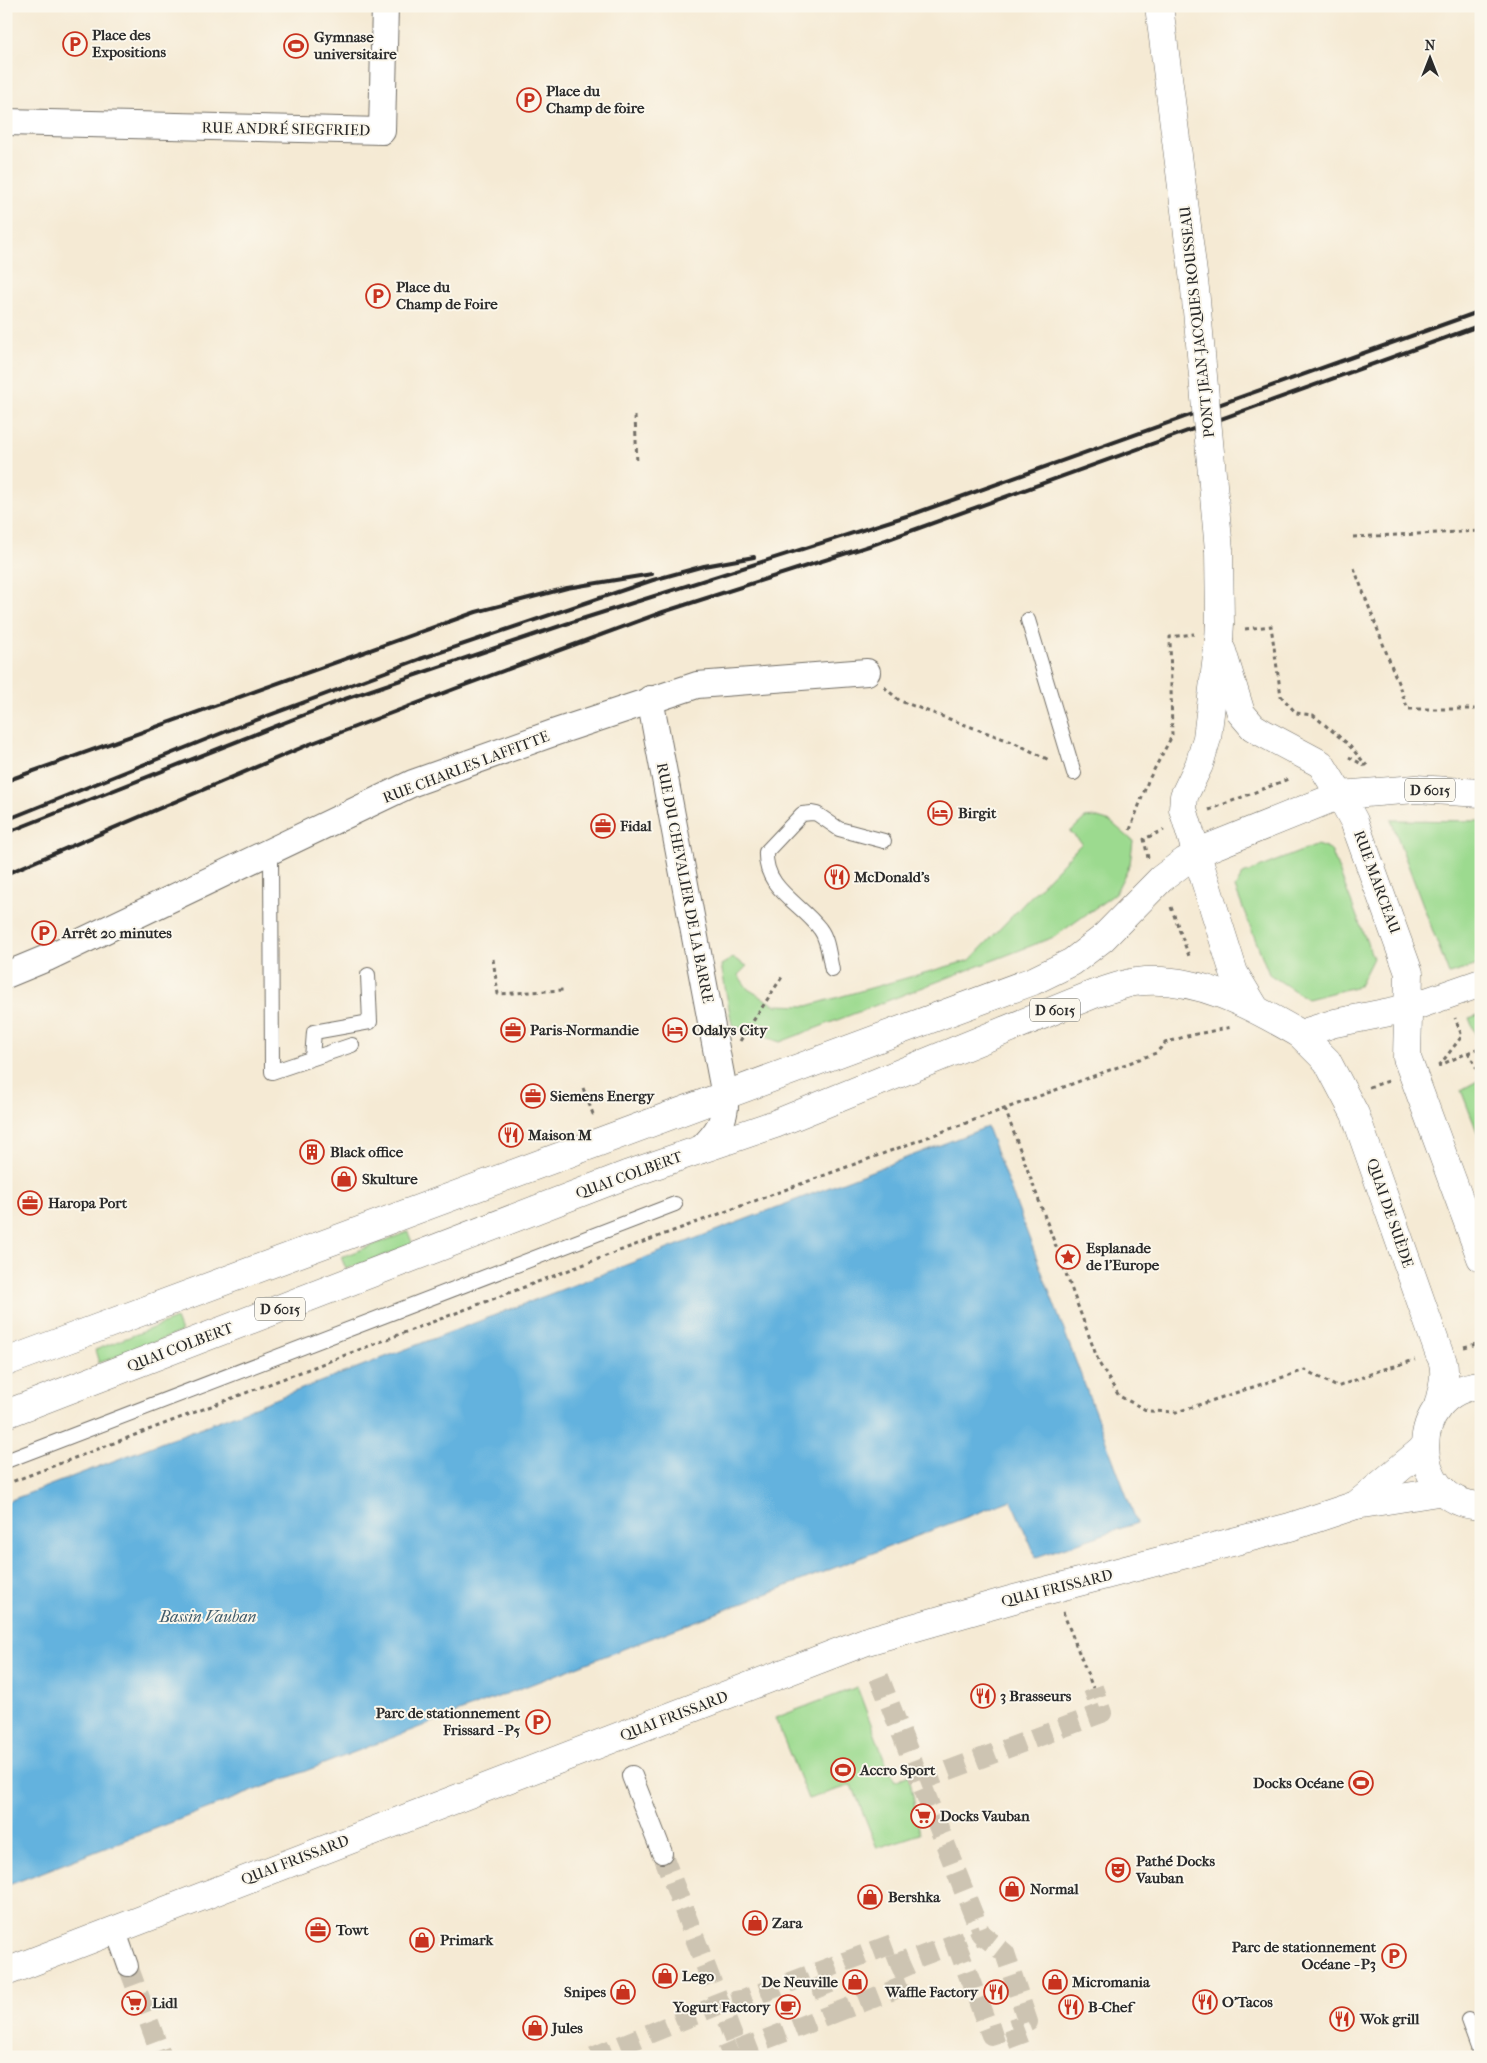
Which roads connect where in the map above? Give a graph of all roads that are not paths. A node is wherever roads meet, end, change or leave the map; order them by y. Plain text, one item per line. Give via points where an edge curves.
1 (385, 6) edge
2 (1159, 6) edge
3 (6, 122) edge
4 (1028, 620) dead end
5 (1219, 640) junction
6 (867, 672) road end
7 (650, 699) junction
8 (1321, 764) joint
9 (1074, 773) road end
10 (1481, 793) edge
11 (1340, 795) junction
12 (884, 841) dead end
13 (271, 850) junction
14 (1197, 855) junction
15 (832, 970) dead end
16 (6, 975) edge
17 (368, 975) dead end
18 (1481, 983) edge
19 (1409, 1008) junction
20 (1247, 1017) junction
21 (1300, 1034) junction
22 (352, 1045) dead end
23 (312, 1058) junction
24 (725, 1096) junction
25 (775, 1124) junction
26 (700, 1150) junction
27 (674, 1204) dead end
28 (1475, 1225) edge
29 (1481, 1258) edge
30 (6, 1362) edge
31 (1481, 1385) edge
32 (1438, 1406) junction
33 (6, 1414) edge
34 (1424, 1448) junction
35 (6, 1461) edge
36 (1444, 1491) junction
37 (1356, 1505) junction
38 (1481, 1506) edge
39 (632, 1776) dead end
40 (662, 1853) tunnel mouth
41 (115, 1929) junction
42 (128, 1966) tunnel mouth
43 (6, 1972) edge
44 (1468, 2020) dead end
45 (1476, 2054) edge

1 - 3 street, RUE ANDRÉ SIEGFRIED via 382,131
2 - 5 main road, PONT JEAN-JACQUES ROUSSEAU, bridge via 1196,298 1219,540
4 - 9 lane
5 - 8 main road, PONT JEAN-JACQUES ROUSSEAU via 1242,713 1263,733
5 - 14 main road, PONT JEAN-JACQUES ROUSSEAU via 1207,738 1185,808
6 - 7 street, RUE CHARLES LAFFITTE via 697,685
7 - 13 street, RUE CHARLES LAFFITTE via 413,783
7 - 24 street, RUE DU CHEVALIER DE LA BARRE
8 - 11 main road, RUE MARCEAU
10 - 11 main road, D 6015 via 1416,789
11 - 14 main road, D 6015
11 - 19 main road, RUE MARCEAU via 1354,821 1409,973
12 - 15 lane via 839,829 812,813 802,814 766,852 765,866 772,880 821,930
13 - 16 street, RUE CHARLES LAFFITTE
13 - 23 lane via 272,1072
14 - 20 main road
14 - 24 main road, D 6015 via 1161,879 1102,939 1072,962 1033,981
17 - 23 lane via 370,1022 314,1032
18 - 19 main road
19 - 21 main road via 1334,1023
19 - 28 main road via 1406,1058
20 - 21 main road, QUAI COLBERT
20 - 25 main road, QUAI COLBERT / D 6015 via 1189,983 1134,982 1094,994
21 - 32 main road, QUAI DE SUÈDE via 1327,1061 1346,1094 1443,1359 1445,1376
22 - 23 lane
24 - 25 street via 752,1123
24 - 26 street, RUE DU CHEVALIER DE LA BARRE via 726,1110 722,1122 716,1134
24 - 30 main road, D 6015
25 - 26 main road, QUAI COLBERT / D 6015
26 - 33 main road, QUAI COLBERT / D 6015 via 626,1175
27 - 35 lane
28 - 29 main road
31 - 32 main road via 1454,1393
32 - 34 main road, QUAI DE SUÈDE via 1428,1422
34 - 36 main road via 1433,1479
34 - 37 main road, QUAI FRISSARD
36 - 37 main road, QUAI FRISSARD
36 - 38 main road via 1457,1500
37 - 41 main road, QUAI FRISSARD via 1290,1527 867,1641
39 - 40 street
41 - 42 street
41 - 43 main road, QUAI FRISSARD
44 - 45 lane

